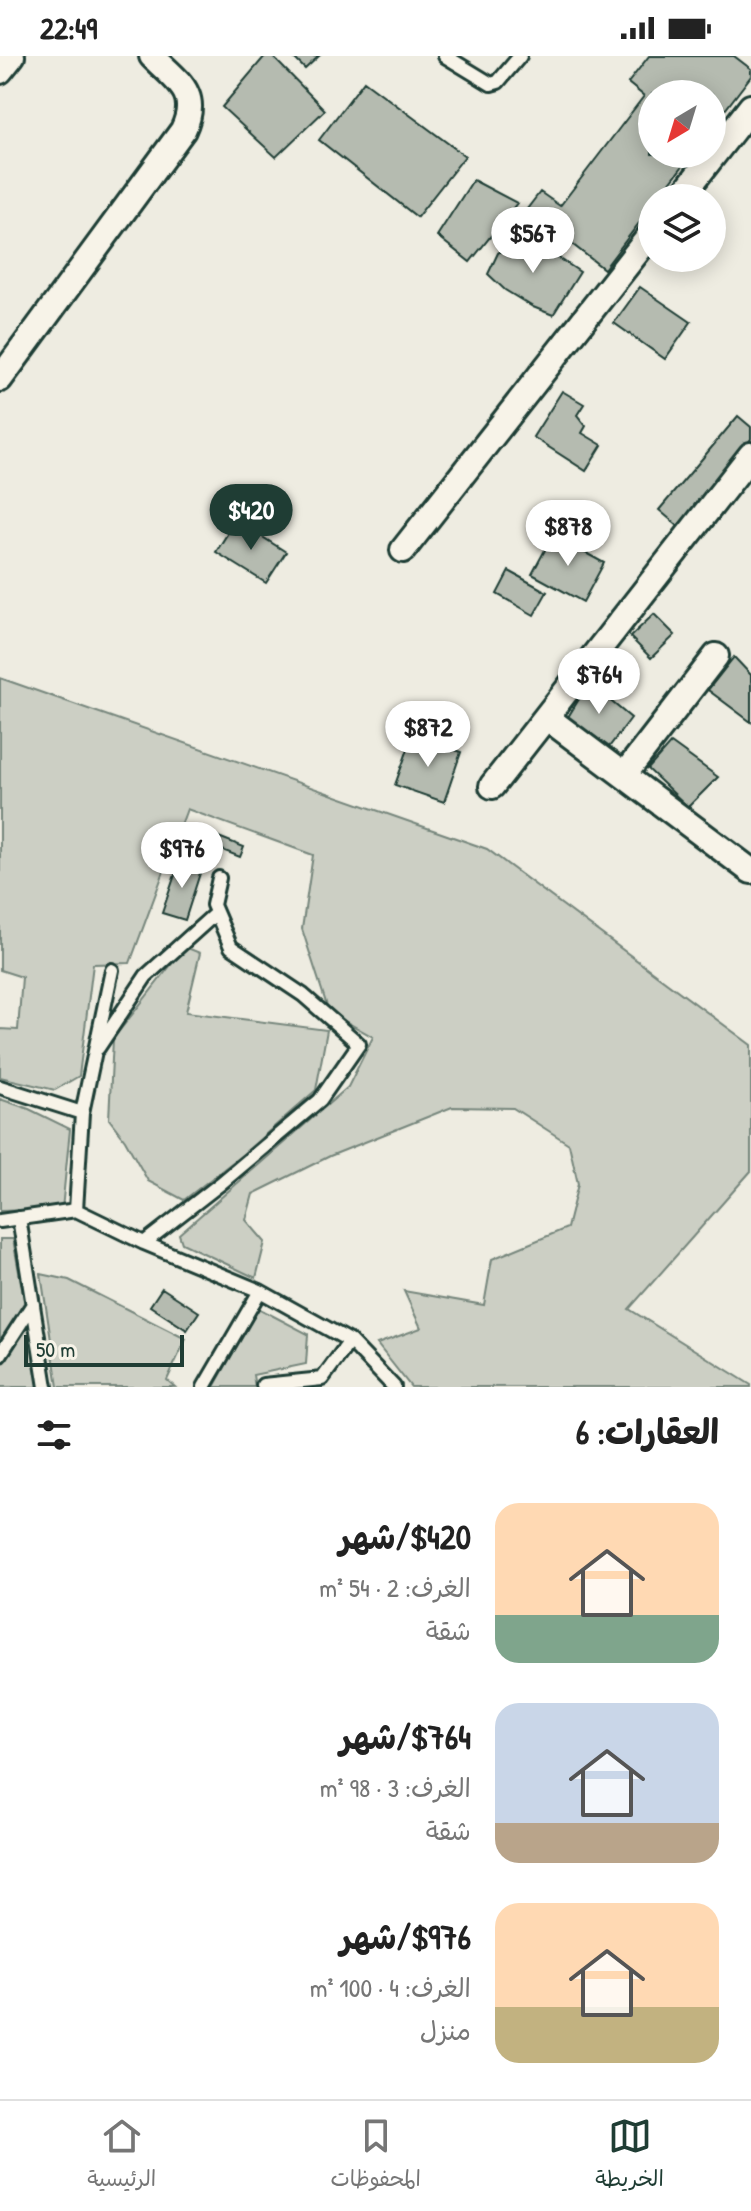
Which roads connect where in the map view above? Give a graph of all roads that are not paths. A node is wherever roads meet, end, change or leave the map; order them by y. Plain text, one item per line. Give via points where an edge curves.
1 (12, 56) edge
2 (152, 56) edge
3 (445, 56) edge
4 (520, 56) edge
5 (0, 71) edge
6 (751, 107) edge
7 (691, 184) edge
8 (638, 251) edge
9 (0, 379) edge
10 (749, 463) edge
11 (403, 550) dead end
12 (716, 656) dead end
13 (546, 717) junction
14 (624, 775) junction
15 (492, 786) dead end
16 (751, 871) edge
17 (219, 878) dead end
18 (216, 913) junction
19 (112, 970) dead end
20 (94, 1054) junction
21 (0, 1087) edge
22 (82, 1113) junction
23 (76, 1210) junction
24 (19, 1218) junction
25 (0, 1221) edge
26 (144, 1243) junction
27 (260, 1291) junction
28 (33, 1304) junction
29 (350, 1341) junction
30 (0, 1355) edge
31 (321, 1383) edge
32 (263, 1385) dead end
33 (46, 1387) edge
34 (204, 1387) edge
35 (394, 1387) edge

1 - 5 street
2 - 9 street via 183,87 191,100 190,116
3 - 4 lane via 491,84
6 - 7 street
8 - 11 street
10 - 13 street
12 - 14 street
13 - 14 street
13 - 15 street
14 - 16 street
17 - 18 lane
18 - 20 lane via 146,976
18 - 26 lane via 231,947 303,995 359,1044 320,1100
19 - 20 lane
20 - 22 lane
21 - 22 lane
22 - 23 lane
23 - 24 lane
23 - 26 lane
24 - 25 lane
24 - 28 lane
26 - 27 lane
27 - 29 lane
27 - 34 lane
28 - 30 lane
28 - 33 lane
29 - 31 lane
29 - 35 lane
31 - 32 lane

